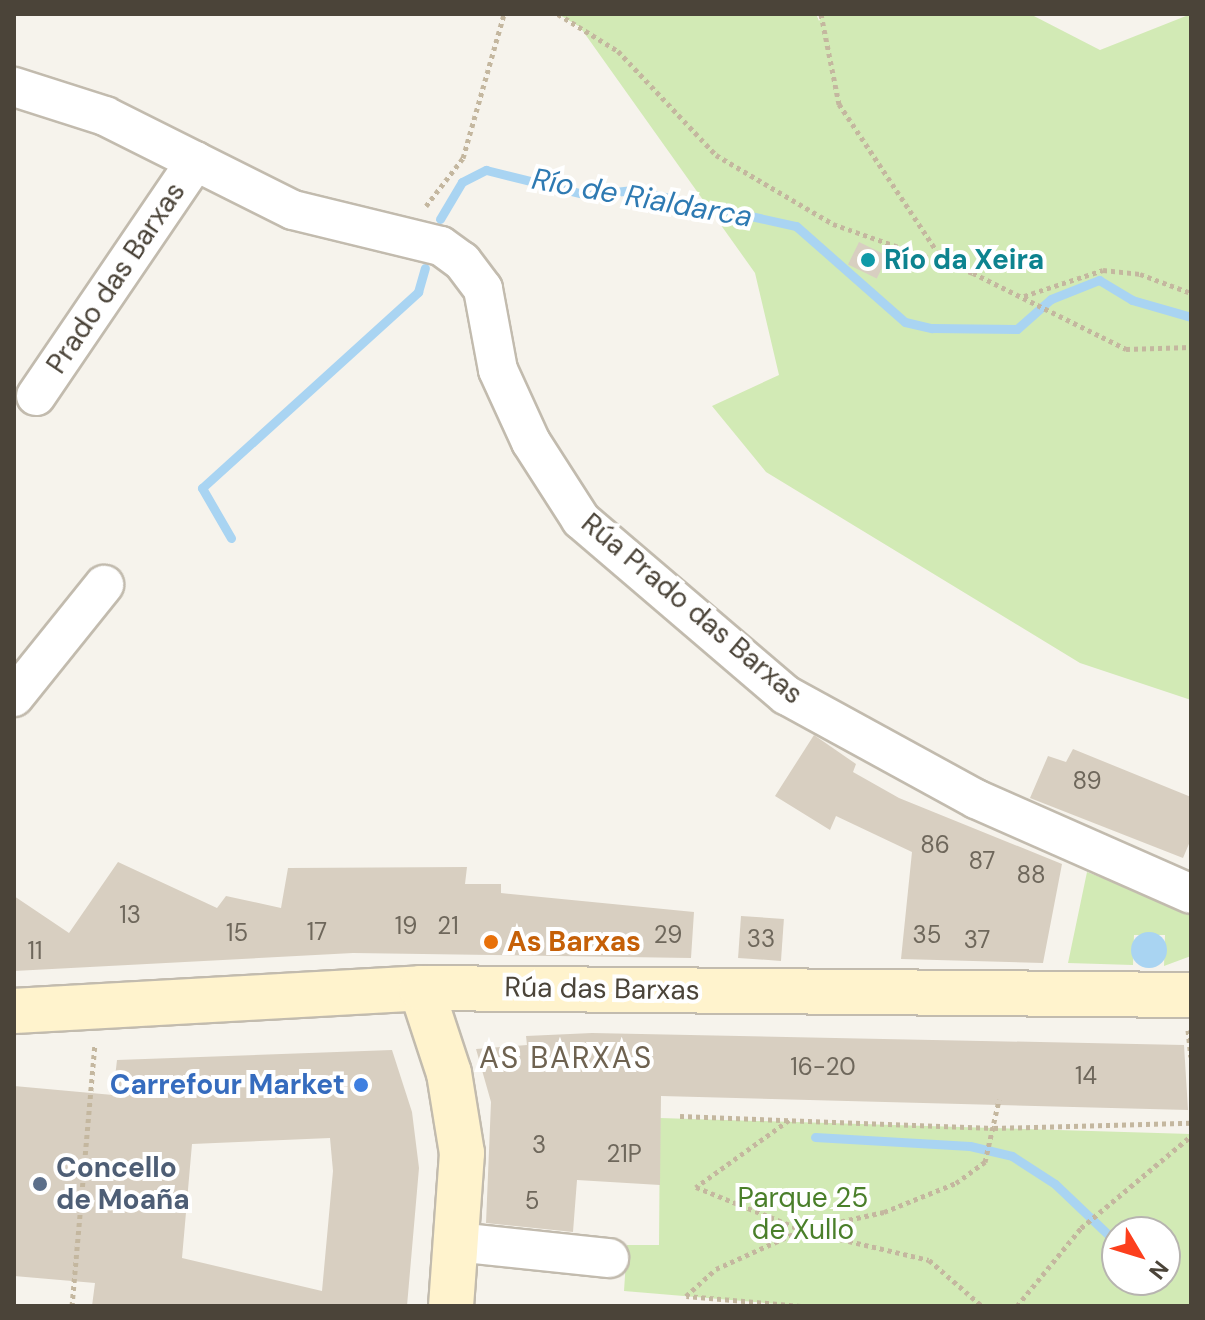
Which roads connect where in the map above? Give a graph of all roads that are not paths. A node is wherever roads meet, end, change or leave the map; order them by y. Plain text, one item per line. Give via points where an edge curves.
1 (14, 87) edge
2 (196, 161) junction
3 (36, 396) dead end
4 (104, 585) dead end
5 (14, 697) edge
6 (1191, 894) edge
7 (421, 988) junction
8 (14, 1011) edge
9 (1190, 1012) edge
10 (456, 1242) junction
11 (609, 1258) dead end
12 (451, 1306) edge

1 - 2 street, Rúa Prado das Barxas via 105,116
2 - 3 street, Prado das Barxas
2 - 6 street, Rúa Prado das Barxas via 293,210 441,246 462,261 483,289 498,370 531,442 581,520 786,695 976,799
4 - 5 street
7 - 8 street, Rúa das Barxas
7 - 9 street, Rúa das Barxas
7 - 10 street via 449,1073 462,1153
10 - 11 street
10 - 12 street

